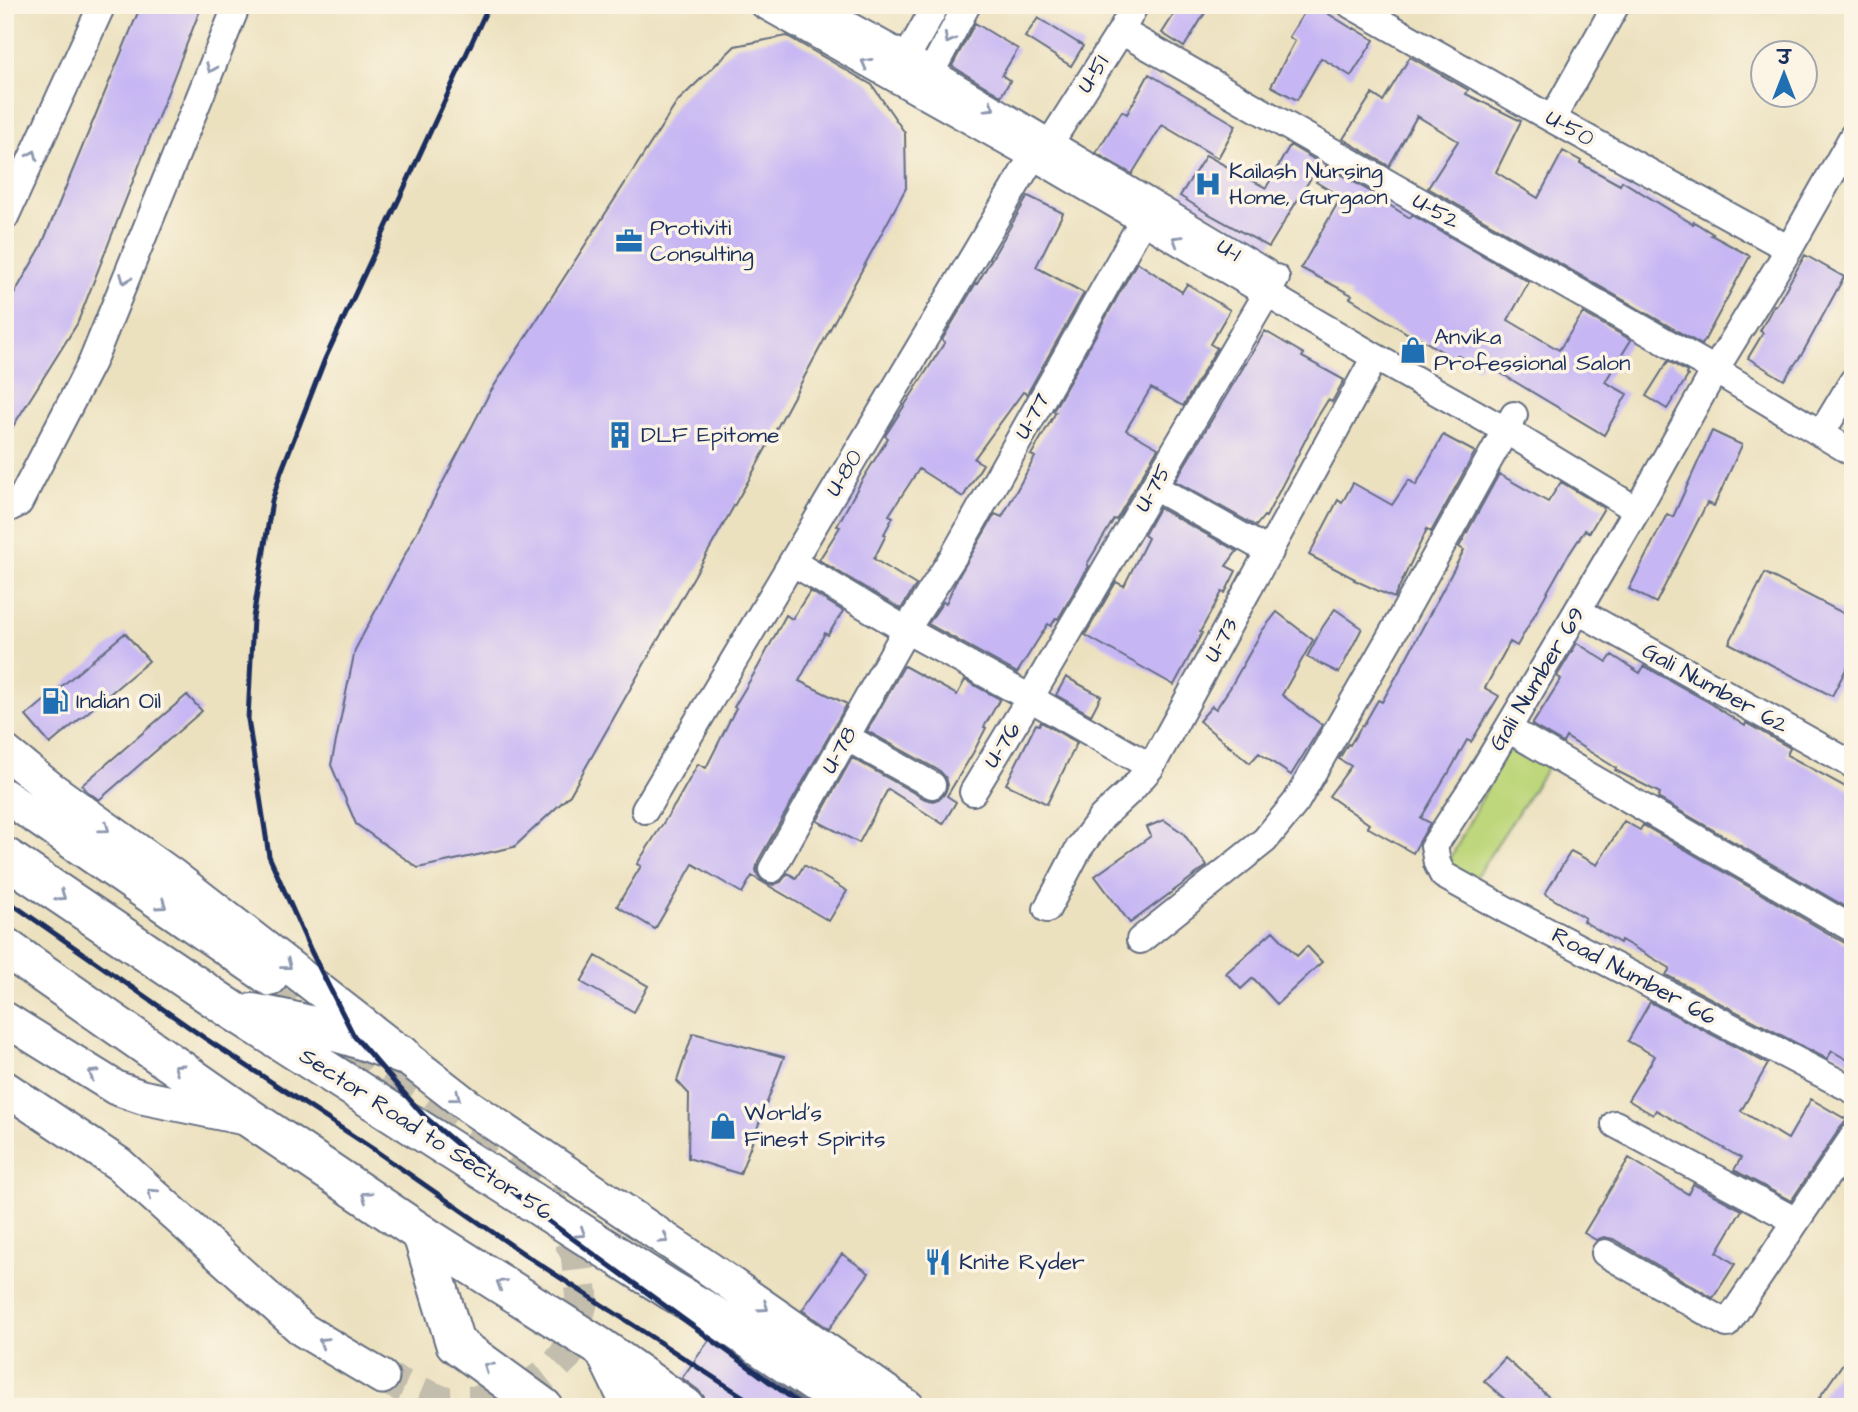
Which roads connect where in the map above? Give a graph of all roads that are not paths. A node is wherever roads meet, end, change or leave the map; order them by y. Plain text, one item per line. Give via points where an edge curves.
1 (102, 5) edge
2 (237, 5) edge
3 (764, 5) edge
4 (811, 5) edge
5 (936, 5) edge
6 (967, 5) edge
7 (1135, 5) edge
8 (1351, 5) edge
9 (1616, 5) edge
10 (1121, 31) junction
11 (900, 67) junction
12 (926, 82) junction
13 (1552, 118) junction
14 (1853, 136) edge
15 (1046, 156) junction
16 (1154, 216) junction
17 (5, 217) edge
18 (1789, 249) junction
19 (1271, 286) junction
20 (1375, 357) junction
21 (1715, 370) junction
22 (1853, 381) edge
23 (1510, 422) junction
24 (1821, 434) junction
25 (1853, 453) edge
26 (1154, 487) junction
27 (1642, 503) junction
28 (5, 510) edge
29 (1269, 552) junction
30 (792, 562) junction
31 (1578, 611) junction
32 (906, 630) junction
33 (1030, 698) junction
34 (1508, 729) junction
35 (846, 737) junction
36 (5, 752) edge
37 (1853, 765) edge
38 (1151, 767) junction
39 (932, 785) dead end
40 (973, 792) dead end
41 (5, 796) edge
42 (645, 810) dead end
43 (1434, 846) joint
44 (5, 857) edge
45 (772, 869) dead end
46 (1047, 909) dead end
47 (1853, 929) edge
48 (1140, 940) dead end
49 (5, 947) edge
50 (270, 979) tunnel mouth
51 (229, 1008) junction
52 (5, 1019) edge
53 (402, 1055) junction
54 (5, 1088) edge
55 (1853, 1090) edge
56 (251, 1119) junction
57 (1615, 1124) dead end
58 (1853, 1137) edge
59 (1796, 1221) junction
60 (422, 1234) junction
61 (1605, 1254) dead end
62 (382, 1377) tunnel mouth
63 (640, 1395) edge
64 (543, 1407) edge
65 (685, 1407) edge
66 (850, 1407) edge
67 (908, 1407) edge

17 -> 1 street
2 -> 28 street via 92,362 19,503
11 -> 3 street
4 - 11 street
5 - 11 street
6 -> 12 street
7 - 10 street, U-51
8 - 13 street, U-50
9 - 13 street
10 - 15 street, U-51
10 - 21 street, U-52
11 - 12 street, U-1
12 - 15 street, U-1
13 - 18 street, U-50
14 - 18 street, Gali Number 69
15 - 16 street, U-1
15 - 30 street, U-80
16 - 19 street, U-1
16 - 32 street, U-77
18 - 21 street, Gali Number 69
19 - 20 street, U-1
19 - 23 street, U-1
19 - 26 street, U-75
20 - 23 street, U-1
20 - 29 street, U-73
21 - 24 street, U-52
21 - 27 street, Gali Number 69
22 - 24 street
23 - 27 street, U-1
23 - 48 street via 1296,802 1265,840
24 - 25 street, U-52
26 - 29 street
26 - 33 street, U-75
27 - 31 street, Gali Number 69
29 - 38 street, U-73
30 - 32 street
30 - 42 street, U-80
31 - 34 street, Gali Number 69
31 - 37 street, Gali Number 62
32 - 33 street
32 - 35 street, U-78
33 - 38 street
33 - 40 street, U-76
34 - 43 street, Gali Number 69
34 - 47 street
35 - 39 street
35 - 45 street, U-78
36 -> 53 street
38 - 46 street, U-73 via 1079,848
41 -> 50 street
43 - 55 street, Road Number 66 via 1443,875
44 -> 51 main road, Sector Road to Sector 56
56 -> 49 main road
51 - 53 main road via 318,1027
51 -> 66 main road, Sector Road to Sector 56 via 723,1321
56 -> 52 street via 116,1088
53 -> 67 street via 467,1105
62 -> 54 street via 303,1330 119,1164
60 -> 56 main road
57 - 59 street
58 - 59 street
59 - 61 street via 1727,1324
63 -> 60 main road via 600,1347
64 -> 60 main road via 455,1343
63 - 65 main road

